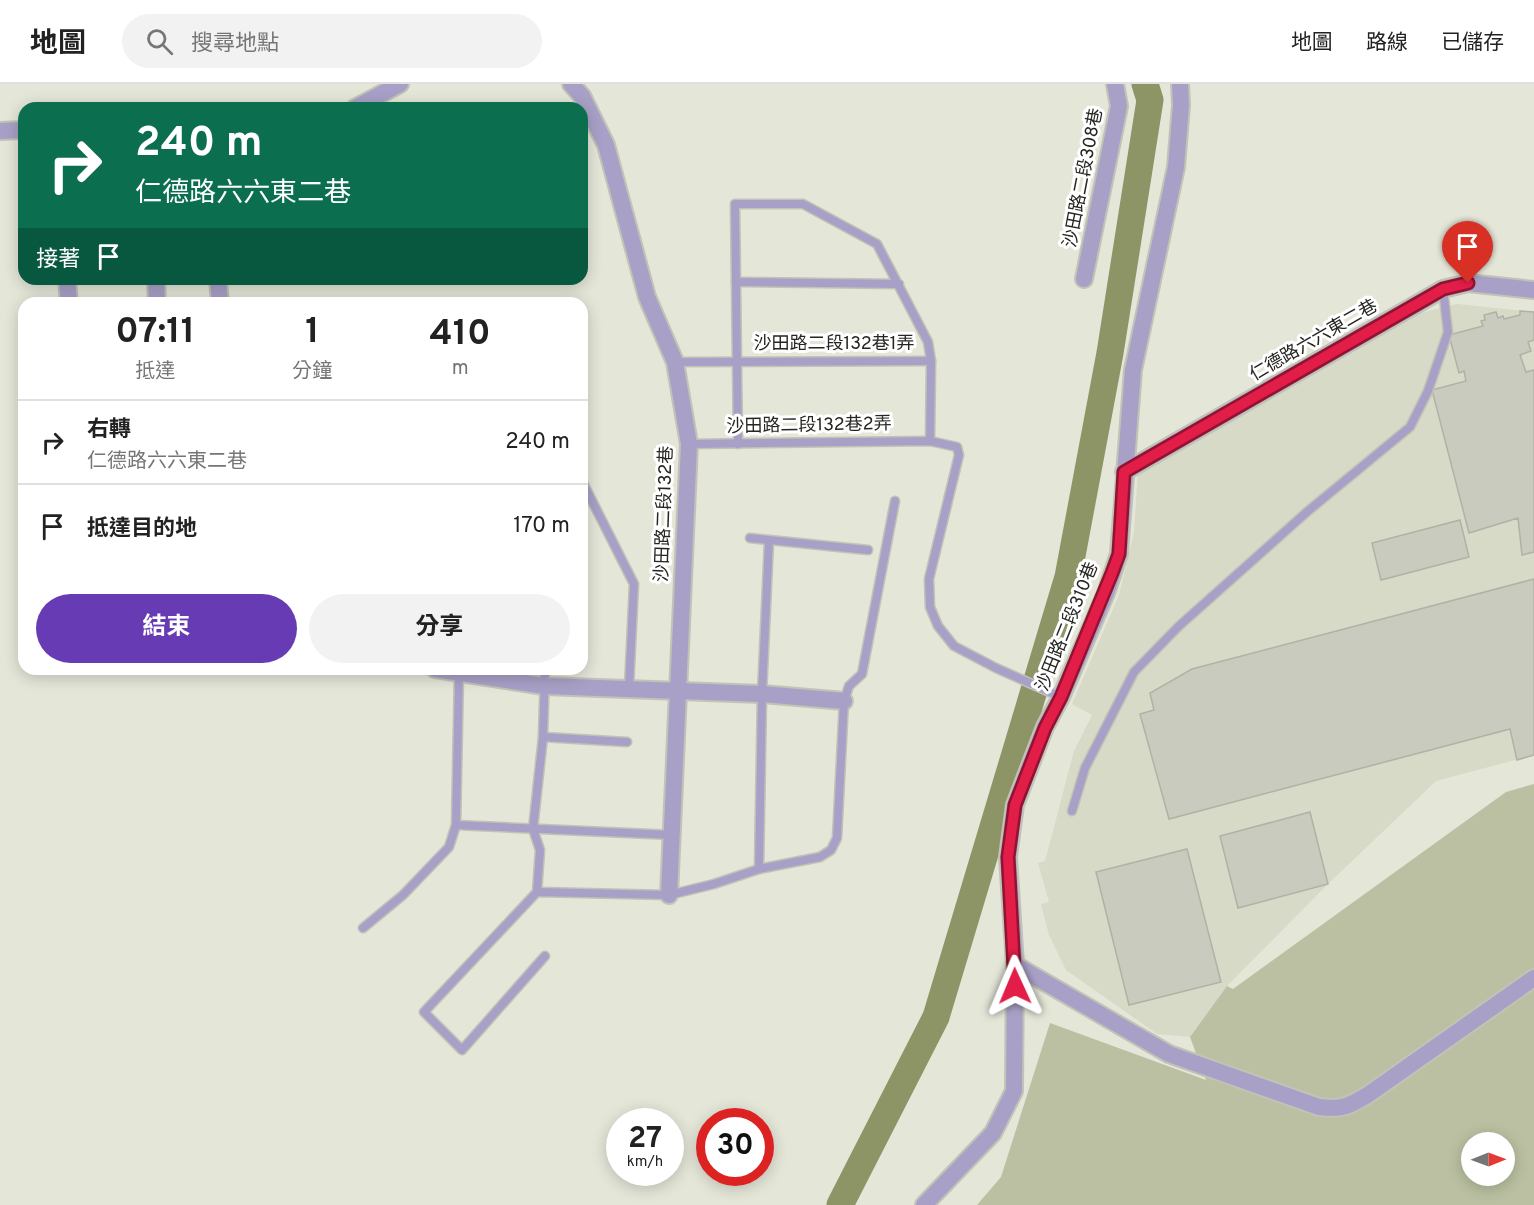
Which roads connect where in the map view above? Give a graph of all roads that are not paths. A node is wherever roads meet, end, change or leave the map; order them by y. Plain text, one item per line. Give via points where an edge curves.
1 (400, 84) edge
2 (571, 84) edge
3 (1115, 84) edge
4 (1180, 84) edge
5 (366, 102) edge
6 (585, 102) edge
7 (588, 108) edge
8 (18, 130) edge
9 (0, 131) edge
10 (1084, 279) dead end
11 (736, 282) junction
12 (899, 284) junction
13 (1443, 289) junction
14 (1534, 290) edge
15 (737, 361) junction
16 (931, 361) junction
17 (675, 362) junction
18 (930, 441) junction
19 (689, 444) junction
20 (738, 444) junction
21 (1124, 472) junction
22 (588, 493) edge
23 (895, 501) dead end
24 (750, 538) dead end
25 (769, 541) junction
26 (868, 550) dead end
27 (459, 675) edge
28 (502, 675) edge
29 (544, 677) edge
30 (629, 687) junction
31 (677, 691) junction
32 (762, 694) junction
33 (1061, 697) junction
34 (843, 701) junction
35 (543, 737) junction
36 (627, 742) dead end
37 (1072, 811) dead end
38 (456, 825) junction
39 (533, 829) junction
40 (672, 835) junction
41 (759, 870) junction
42 (537, 892) junction
43 (669, 895) junction
44 (363, 928) dead end
45 (544, 956) dead end
46 (1015, 965) junction
47 (1534, 978) edge
48 (924, 1205) edge

1 - 5 street
2 - 6 street, 沙田路二段132巷
3 - 10 street, 沙田路二段308巷 via 1119,106
4 - 21 street, 沙田路二段310巷 via 1176,167 1133,370
7 - 17 street, 沙田路二段132巷 via 606,145 647,297
8 - 9 street
11 - 12 lane
11 - 12 lane, 沙田路二段132巷1弄 via 735,204 803,204 877,243
11 - 15 lane, 沙田路二段132巷1弄
12 - 16 lane, 沙田路二段132巷1弄 via 928,342
13 - 14 street, 仁德路六六東二巷 via 1468,283
13 - 21 street, 仁德路六六東二巷
13 - 37 lane via 1448,332 1428,391 1410,427 1282,534 1134,672 1085,768
15 - 16 lane, 沙田路二段132巷1弄
15 - 17 lane, 沙田路二段132巷1弄
15 - 20 lane, 沙田路二段132巷1弄
16 - 18 lane, 沙田路二段132巷1弄
17 - 19 street, 沙田路二段132巷
18 - 20 lane, 沙田路二段132巷2弄
18 - 33 lane, 沙田路二段132巷2弄 via 957,447 959,455 929,579 930,607 938,626 954,646
19 - 20 lane, 沙田路二段132巷2弄
19 - 31 street, 沙田路二段132巷
21 - 33 street, 沙田路二段310巷 via 1119,554
22 - 30 lane via 634,584
23 - 34 lane via 862,674 849,686
24 - 25 lane
25 - 26 lane
25 - 32 lane
27 - 38 lane
28 - 29 street
29 - 30 street
29 - 35 lane
30 - 31 street
31 - 32 street
31 - 40 street, 沙田路二段132巷
32 - 34 street
32 - 41 lane
33 - 46 street, 沙田路二段310巷 via 1015,805 1008,857
34 - 41 lane via 837,838 831,850 820,857
35 - 36 lane
35 - 39 lane
38 - 39 lane
38 - 44 lane via 449,848 403,895
39 - 40 lane
39 - 42 lane via 540,850
40 - 43 street, 沙田路二段132巷
41 - 43 lane
42 - 43 lane
42 - 45 lane via 424,1012 462,1050
46 - 47 street via 1169,1054 1319,1107 1336,1109 1348,1107 1369,1094
46 - 48 street, 沙田路二段310巷 via 1014,1091 993,1133

